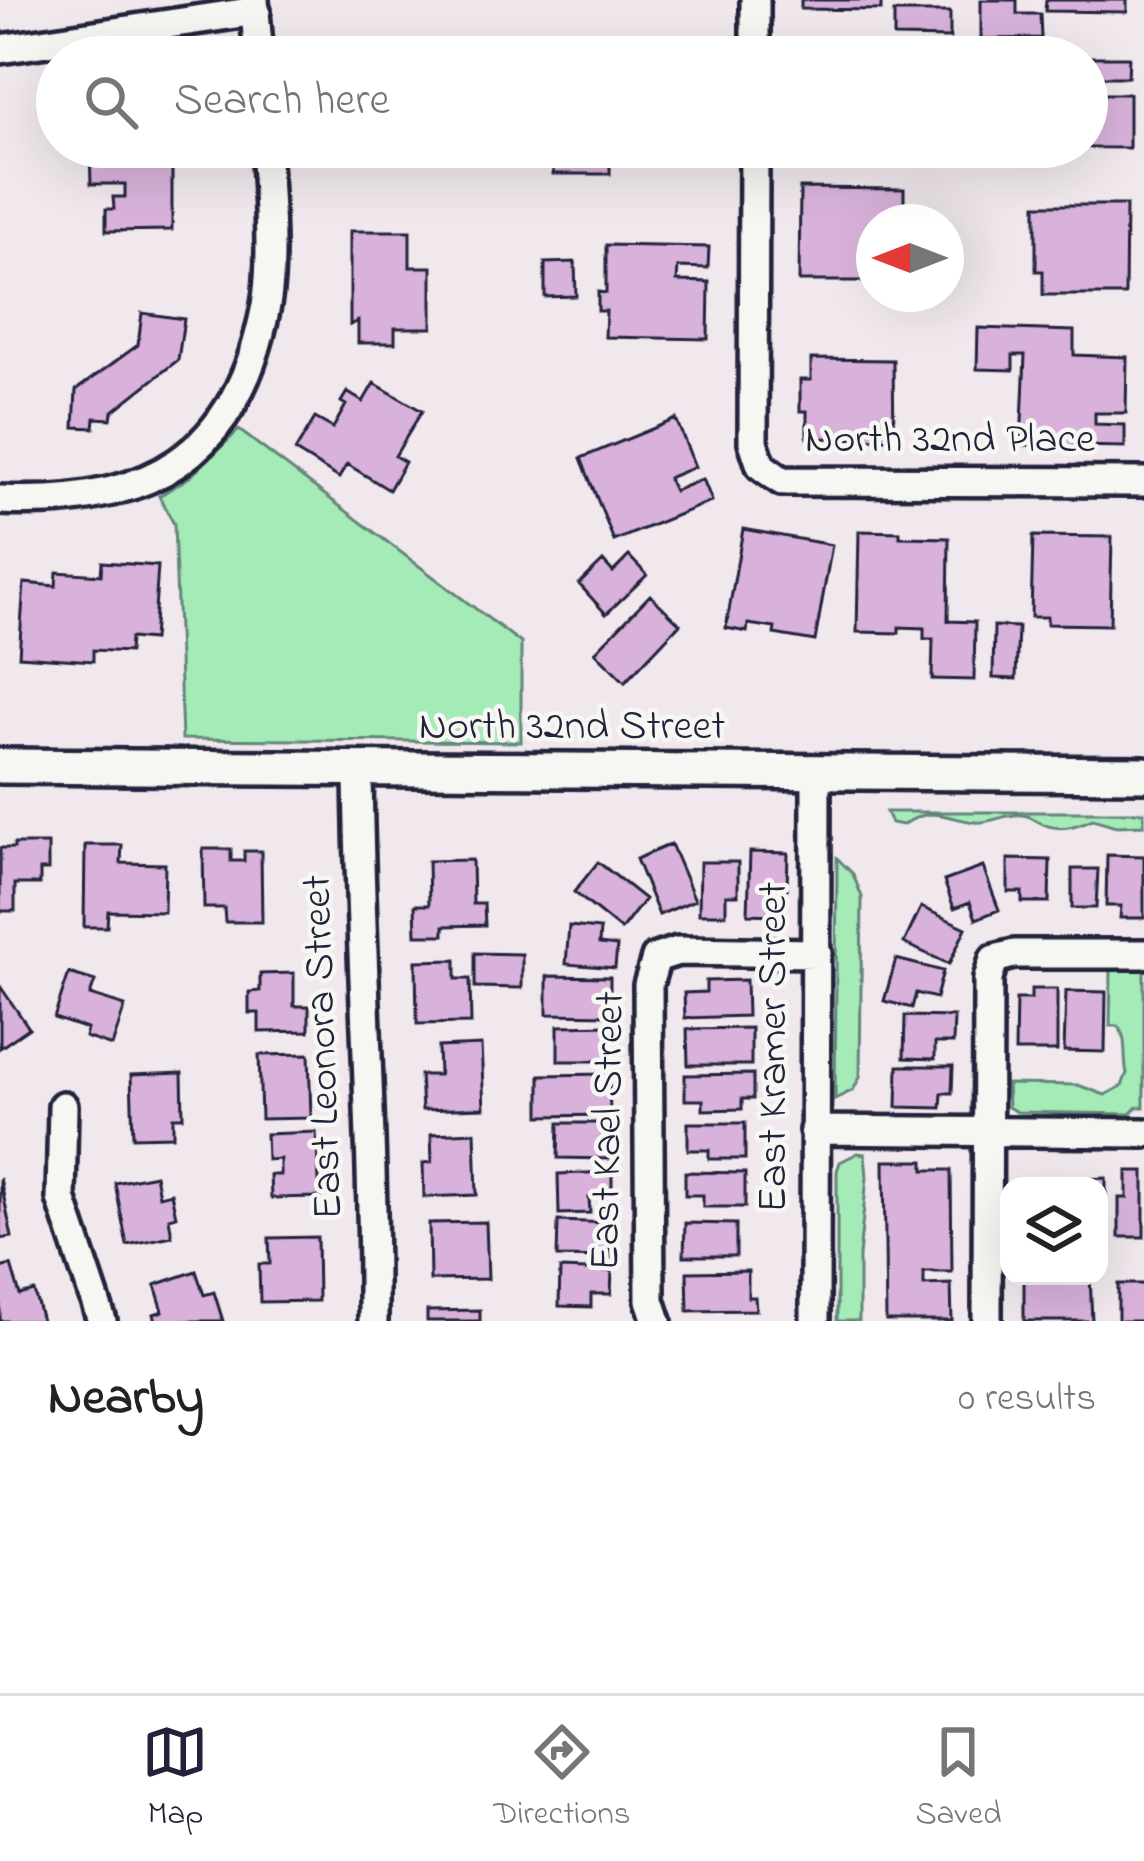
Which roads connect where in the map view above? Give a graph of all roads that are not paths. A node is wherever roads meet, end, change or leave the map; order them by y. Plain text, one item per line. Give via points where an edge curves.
1 (755, 0) edge
2 (255, 6) edge
3 (77, 36) edge
4 (257, 36) edge
5 (754, 36) edge
6 (36, 43) edge
7 (0, 49) edge
8 (265, 168) edge
9 (754, 168) edge
10 (1144, 482) edge
11 (0, 500) edge
12 (0, 766) edge
13 (358, 770) junction
14 (816, 773) junction
15 (1144, 774) edge
16 (817, 953) junction
17 (1144, 955) edge
18 (62, 1106) dead end
19 (814, 1130) junction
20 (987, 1132) junction
21 (1144, 1132) edge
22 (102, 1321) edge
23 (373, 1321) edge
24 (657, 1321) edge
25 (815, 1321) edge
26 (987, 1321) edge

1 - 5 street
2 - 3 street
2 - 4 street
6 - 7 street
8 - 11 street via 266,304 243,380 211,437 158,478 105,496
9 - 10 street, North 32nd Place via 753,442 761,466 782,481
12 - 13 street, North 32nd Street
13 - 14 street, North 32nd Street
13 - 23 street, East Leonora Street
14 - 15 street, North 32nd Street
14 - 16 street, East Kramer Street
16 - 19 street, East Kramer Street
16 - 24 street, East Kael Street via 678,951 656,958 648,985 650,1300
17 - 20 street via 994,959
18 - 22 street via 61,1198
19 - 20 street
19 - 25 street, East Kramer Street
20 - 21 street
20 - 26 street

